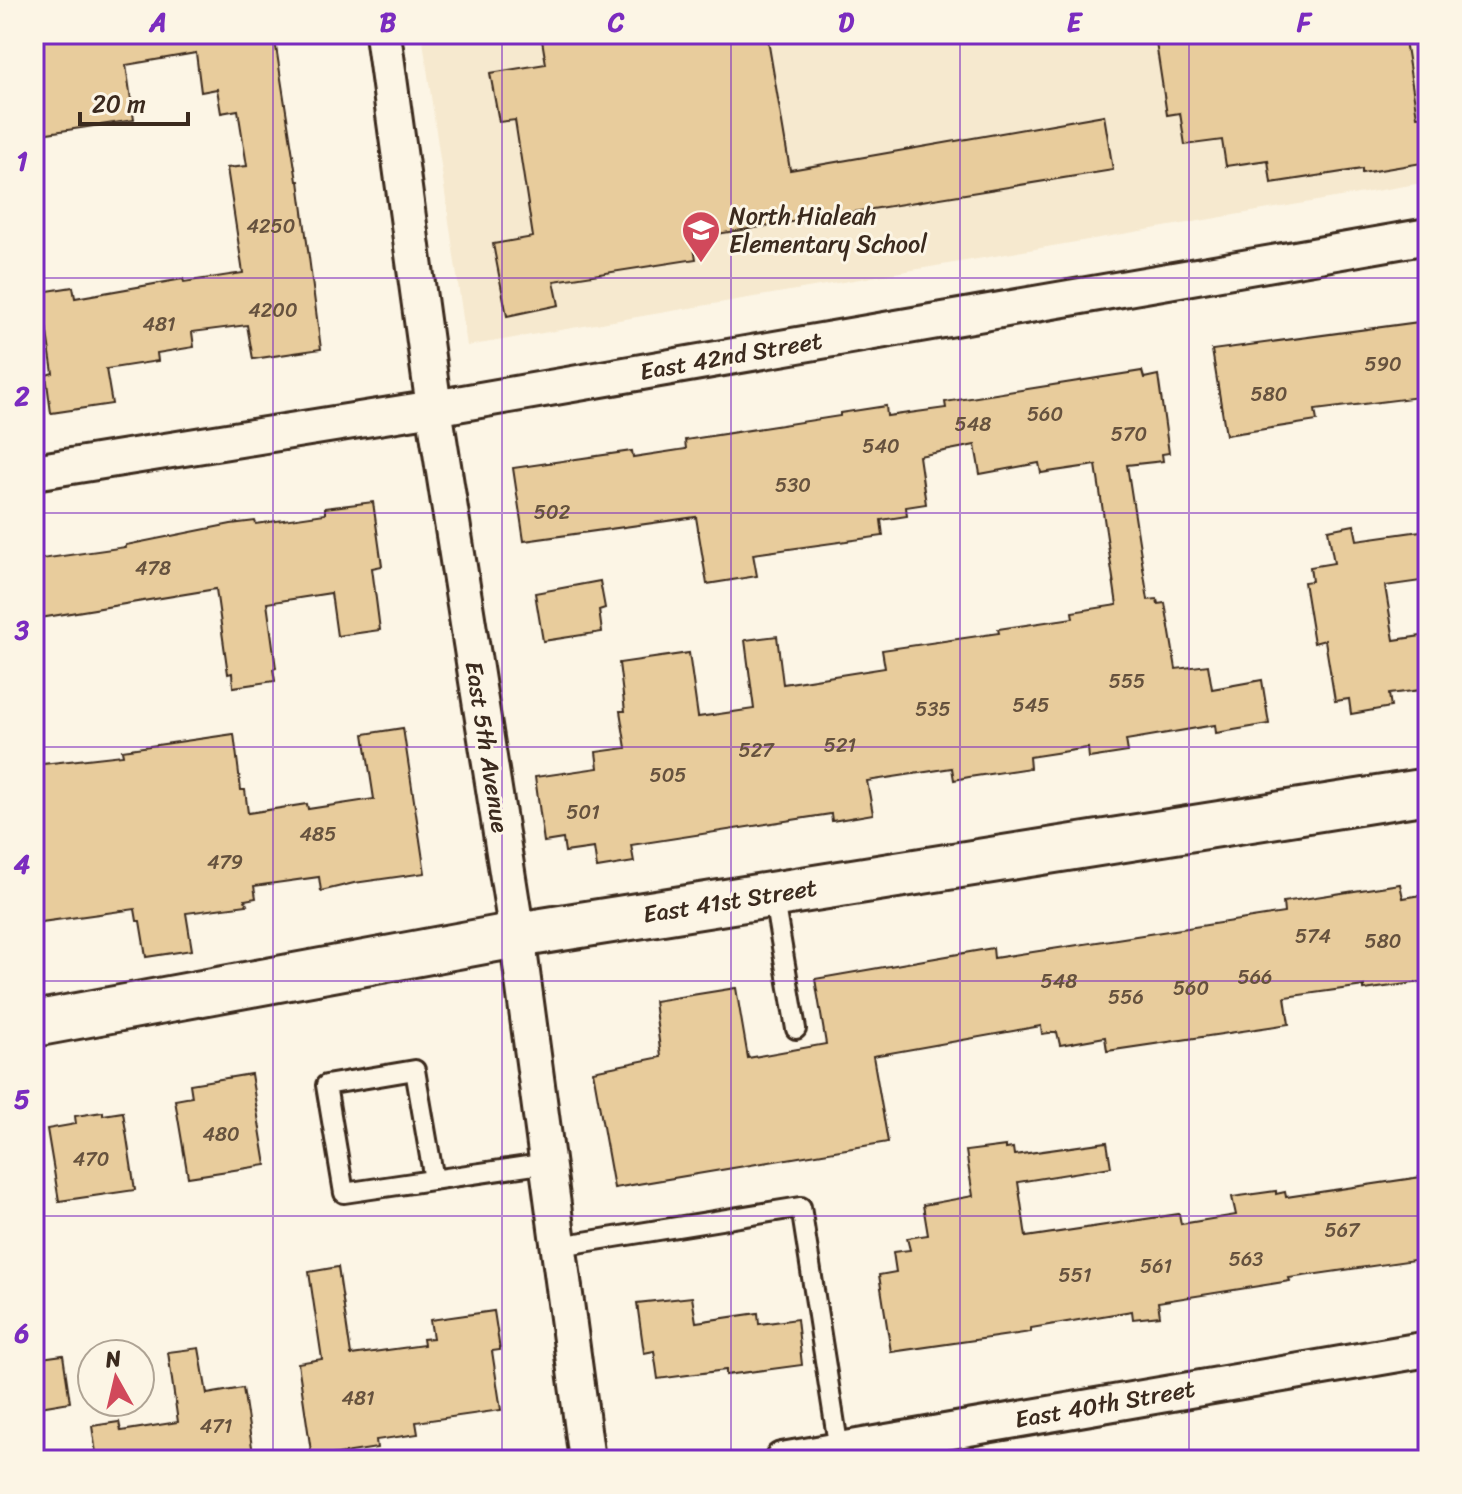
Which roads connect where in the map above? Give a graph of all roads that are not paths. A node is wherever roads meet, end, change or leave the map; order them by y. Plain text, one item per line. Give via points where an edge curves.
1 (383, 34) edge
2 (1428, 236) edge
3 (434, 408) junction
4 (34, 472) edge
5 (1428, 791) edge
6 (773, 894) junction
7 (517, 935) junction
8 (34, 1024) edge
9 (796, 1029) dead end
10 (548, 1163) junction
11 (434, 1180) junction
12 (559, 1246) junction
13 (1428, 1349) edge
14 (839, 1450) junction
15 (587, 1460) edge
16 (782, 1460) edge

1 - 3 street, East 5th Avenue
2 - 3 street, East 42nd Street
3 - 4 street, East 42nd Street
3 - 7 street, East 5th Avenue
5 - 6 street, East 41st Street
6 - 7 street, East 41st Street
6 - 9 lane
7 - 8 street, East 41st Street
7 - 10 street, East 5th Avenue
10 - 11 lane
10 - 12 street, East 5th Avenue
11 - 11 lane via 344,1193 326,1085 415,1070
12 - 14 lane via 801,1207
12 - 15 street, East 5th Avenue
13 - 14 street, East 40th Street
14 - 16 street, East 40th Street

